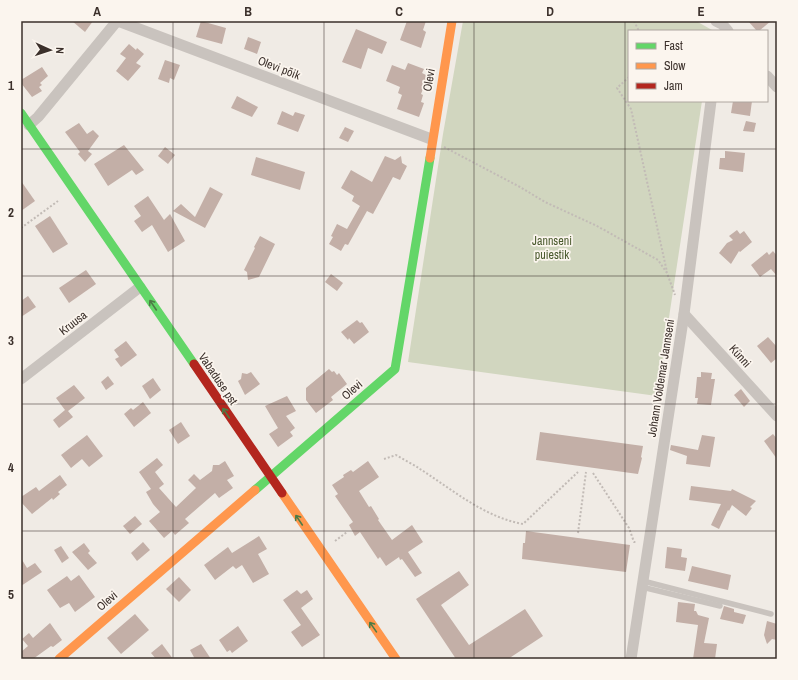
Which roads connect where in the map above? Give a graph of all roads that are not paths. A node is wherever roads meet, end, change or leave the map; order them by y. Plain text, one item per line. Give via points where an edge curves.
1 (117, 21) edge
2 (452, 21) edge
3 (768, 77) edge
4 (777, 88) edge
5 (712, 102) edge
6 (21, 113) edge
7 (29, 125) junction
8 (431, 139) junction
9 (134, 292) junction
10 (684, 314) junction
11 (21, 379) edge
12 (777, 416) edge
13 (270, 476) junction
14 (642, 584) junction
15 (720, 606) dead end
16 (771, 614) dead end
17 (59, 659) edge
18 (396, 659) edge
19 (631, 659) edge

1 - 7 street
1 - 8 street, Olevi põik
2 - 8 main road, Olevi
3 - 4 street
5 - 10 street, Johann Voldemar Jannseni
6 - 7 main road, Vabaduse pst
7 - 9 main road, Vabaduse pst
8 - 13 main road, Olevi via 395,369
9 - 11 street, Kruusa
13 -> 9 main road, Vabaduse pst
10 - 12 street, Künni
10 - 14 street, Johann Voldemar Jannseni
13 - 17 main road, Olevi
18 -> 13 main road, Vabaduse pst
14 - 15 lane
14 - 16 lane via 692,593
14 - 19 street, Johann Voldemar Jannseni

